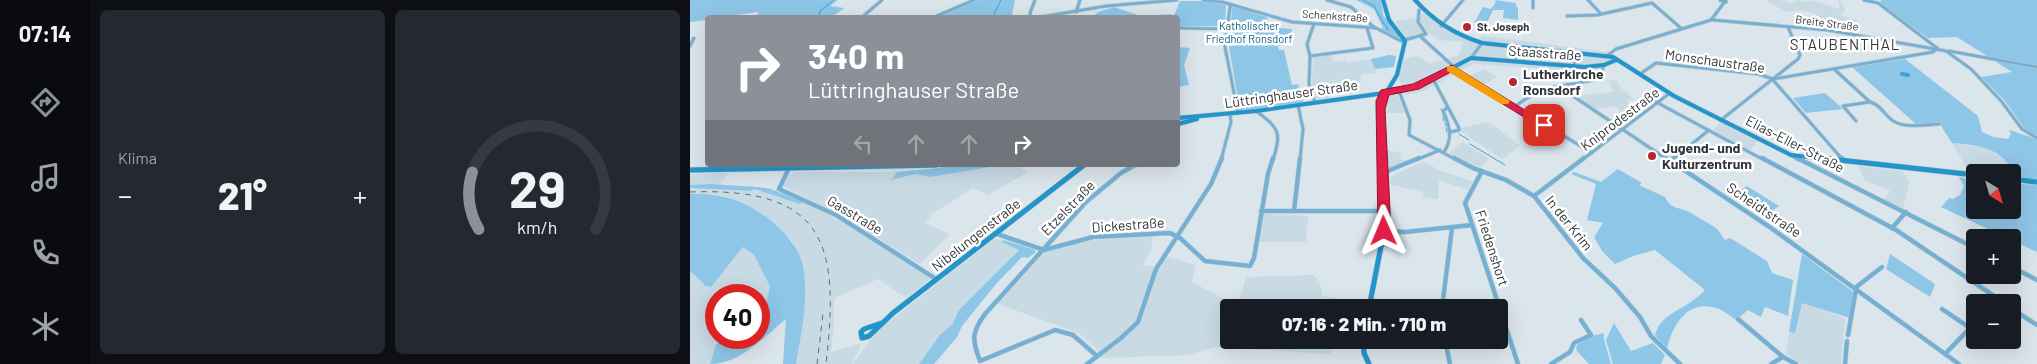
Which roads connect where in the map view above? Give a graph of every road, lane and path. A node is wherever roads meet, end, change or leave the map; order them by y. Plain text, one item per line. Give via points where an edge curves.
1 (882, 0) edge
2 (974, 0) edge
3 (1035, 0) edge
4 (1080, 0) edge
5 (1177, 0) edge
6 (1203, 0) edge
7 (1327, 0) edge
8 (1383, 0) edge
9 (1415, 0) edge
10 (1463, 0) edge
11 (1533, 0) edge
12 (1588, 0) edge
13 (1720, 0) edge
14 (1864, 0) edge
15 (1157, 1) edge
16 (1223, 1) edge
17 (1726, 1) edge
18 (1878, 2) edge
19 (1232, 4) junction
20 (1533, 8) dead end
21 (1419, 10) dead end
22 (1076, 12) junction
23 (1601, 14) junction
24 (864, 15) edge
25 (939, 15) edge
26 (1030, 15) edge
27 (1056, 15) edge
28 (1567, 16) dead end
29 (1712, 20) junction
30 (1314, 23) junction
31 (1441, 26) junction
32 (1788, 27) junction
33 (1180, 28) edge
34 (1367, 28) junction
35 (1376, 28) junction
36 (1682, 29) junction
37 (1227, 30) junction
38 (1421, 36) junction
39 (694, 38) dead end
40 (1405, 41) junction
41 (1482, 43) junction
42 (690, 46) edge
43 (1516, 47) junction
44 (1938, 48) junction
45 (1946, 51) junction
46 (1574, 52) junction
47 (1310, 56) junction
48 (1608, 56) junction
49 (1471, 58) junction
50 (1616, 60) junction
51 (1516, 62) junction
52 (1604, 65) junction
53 (1453, 67) junction
54 (1575, 67) junction
55 (2037, 67) edge
56 (1834, 69) junction
57 (1640, 74) junction
58 (1432, 79) junction
59 (1773, 79) junction
60 (1558, 86) junction
61 (1399, 90) junction
62 (1385, 92) junction
63 (1670, 94) junction
64 (1373, 95) junction
65 (1381, 101) junction
66 (1656, 102) junction
67 (1870, 102) junction
68 (1315, 103) junction
69 (1298, 105) junction
70 (1448, 107) junction
71 (1514, 107) junction
72 (1256, 111) junction
73 (1230, 114) junction
74 (1238, 114) junction
75 (1203, 117) junction
76 (1180, 118) edge
77 (1721, 120) junction
78 (1856, 121) dead end
79 (1180, 123) edge
80 (1939, 124) dead end
81 (1623, 129) junction
82 (1709, 130) junction
83 (1451, 132) junction
84 (2037, 138) edge
85 (1442, 151) junction
86 (1592, 153) junction
87 (1791, 155) junction
88 (1671, 160) junction
89 (1844, 161) junction
90 (772, 167) edge
91 (830, 167) edge
92 (1081, 167) edge
93 (1131, 167) edge
94 (789, 168) junction
95 (690, 170) edge
96 (1482, 171) junction
97 (1383, 173) junction
98 (1966, 174) edge
99 (2021, 180) edge
100 (2037, 182) edge
101 (1534, 196) junction
102 (1261, 211) junction
103 (1294, 211) junction
104 (1384, 211) junction
105 (1906, 212) junction
106 (1472, 225) junction
107 (1452, 228) junction
108 (1892, 228) junction
109 (1384, 231) junction
110 (996, 233) junction
111 (1178, 236) junction
112 (1966, 243) edge
113 (1044, 250) junction
114 (1882, 267) dead end
115 (2021, 272) edge
116 (937, 279) junction
117 (2037, 280) edge
118 (1855, 289) junction
119 (1991, 294) edge
120 (1371, 299) edge
121 (1443, 299) edge
122 (1942, 309) dead end
123 (2021, 315) edge
124 (1580, 320) dead end
125 (1738, 320) dead end
126 (882, 323) dead end
127 (1966, 325) edge
128 (2037, 325) edge
129 (1966, 332) edge
130 (1848, 335) dead end
131 (1847, 341) dead end
132 (1364, 349) edge
133 (1447, 349) edge
134 (1946, 354) junction
135 (1098, 356) junction
136 (1783, 356) junction
137 (1087, 364) edge
138 (1369, 364) edge
139 (1450, 364) edge
140 (1518, 364) edge
141 (1551, 364) edge
142 (1680, 364) edge
143 (1771, 364) edge
144 (1796, 364) edge
145 (1845, 364) edge
146 (1959, 364) edge

1 - 24 street
2 - 25 street
3 - 26 street
4 - 22 street
5 - 15 street
6 - 16 street, Schenkstraße
7 - 35 street via 1351,8
8 - 40 main road via 1389,20
9 - 31 main road, Elias-Eller-Straße
10 - 31 street
11 - 20 street
12 - 23 street
13 - 17 street
14 - 18 street
15 - 22 street
16 - 19 street, Schenkstraße
17 - 29 street
18 - 44 street
19 - 30 street, Schenkstraße via 1292,22
19 - 37 street
21 - 38 street via 1418,22 1426,34
22 - 27 street
23 - 28 street
23 - 36 street via 1652,3
29 - 32 street, Breite Straße
29 - 36 street, Breite Straße
30 - 34 street, Schenkstraße
30 - 47 street via 1307,44
31 - 41 main road, Elias-Eller-Straße via 1458,36
32 - 44 street, Breite Straße
32 - 59 street via 1800,57
33 - 37 street
34 - 35 street, Schenkstraße
34 - 47 street via 1373,48
35 - 40 street, Schenkstraße
36 - 48 street, Breite Straße via 1616,49
37 - 74 street via 1227,59
38 - 40 street
38 - 53 street
39 - 42 street
40 - 62 main road via 1397,75
41 - 43 main road, Elias-Eller-Straße
41 - 49 street, Lüttringhauser Straße
43 - 46 main road, Elias-Eller-Straße
43 - 51 street
44 - 45 street
44 - 56 street, Monschaustraße via 1933,52
45 - 55 street
45 - 84 street via 1971,69 2022,129
46 - 48 main road, Elias-Eller-Straße
46 - 54 street
47 - 68 street via 1309,82
48 - 50 main road, Elias-Eller-Straße
49 - 51 main road, Staasstraße
49 - 53 main road, Lüttringhauser Straße
50 - 52 main road, Staasstraße
50 - 57 main road, Elias-Eller-Straße
51 - 54 main road, Staasstraße
52 - 54 main road, Staasstraße
52 - 60 street via 1594,80
53 - 58 main road, Lüttringhauser Straße
53 - 71 street
56 - 59 street, Monschaustraße
56 - 67 street
57 - 59 street, Monschaustraße via 1656,63 1758,74
57 - 63 main road, Elias-Eller-Straße
58 - 61 main road, Lüttringhauser Straße via 1416,87
58 - 70 street
59 - 77 street
59 - 89 street
60 - 71 street via 1527,98
60 - 81 street, Scheidtstraße
61 - 62 main road, Lüttringhauser Straße
61 - 85 street, In der Krim via 1410,120 1409,135
62 - 64 main road, Lüttringhauser Straße
62 - 65 main road
63 - 66 street, Kniprodestraße
63 - 77 main road, Elias-Eller-Straße
64 - 65 main road
64 - 68 main road, Lüttringhauser Straße
65 - 97 main road
66 - 81 street, Kniprodestraße
66 - 82 street
67 - 78 street via 1842,106
67 - 80 street via 1877,104 1894,122 1918,126
68 - 69 main road, Lüttringhauser Straße
69 - 72 main road, Lüttringhauser Straße
69 - 103 street via 1304,129
70 - 83 street via 1443,111
70 - 83 street via 1459,130
71 - 86 street
72 - 74 main road, Lüttringhauser Straße
72 - 102 street via 1274,124 1279,141
73 - 74 main road, Lüttringhauser Straße
73 - 75 main road, Lüttringhauser Straße
73 - 111 street via 1223,156 1210,186
75 - 76 main road, Lüttringhauser Straße
75 - 79 main road
77 - 87 main road, Elias-Eller-Straße
81 - 86 street, Kniprodestraße
81 - 88 street, Scheidtstraße
82 - 88 street
82 - 108 street
83 - 85 street via 1449,144
85 - 96 street, In der Krim
85 - 97 street
86 - 101 street, Kniprodestraße
87 - 89 main road
87 - 105 street, Elias-Eller-Straße
88 - 118 street, Scheidtstraße
89 - 98 main road
90 - 94 main road
90 - 95 main road
91 - 94 main road
92 - 110 main road, Nibelungenstraße
93 - 113 street, Etzelstraße via 1086,202
94 - 116 street, Gasstraße via 779,189 836,215
96 - 101 street, In der Krim
96 - 106 street, Friedenshort via 1464,203
97 - 104 main road
99 - 100 main road
101 - 142 street, In der Krim via 1583,258 1615,288 1640,317 1651,336
102 - 103 street
102 - 111 street, Dickestraße via 1252,263 1247,266 1204,261
103 - 104 street
104 - 109 main road
105 - 108 street
105 - 112 street, Elias-Eller-Straße
106 - 107 street
106 - 140 street, Friedenshort
107 - 109 street
107 - 121 street
108 - 119 street
109 - 120 main road
110 - 113 street
110 - 116 main road, Nibelungenstraße
111 - 113 street, Dickestraße via 1170,233 1093,237
111 - 135 street via 1156,270 1138,322
113 - 135 street, Etzelstraße via 974,331 972,338 980,360 985,361 1055,330 1072,333
114 - 118 street
115 - 117 street
116 - 126 main road, Nibelungenstraße
118 - 130 street
118 - 134 street, Scheidtstraße
122 - 127 street
123 - 128 street
124 - 141 street via 1591,335 1574,344 1570,352
125 - 136 street
129 - 134 street
131 - 145 street
132 - 138 main road
133 - 139 street
134 - 146 street, Scheidtstraße
135 - 137 street
136 - 143 street
136 - 144 street

